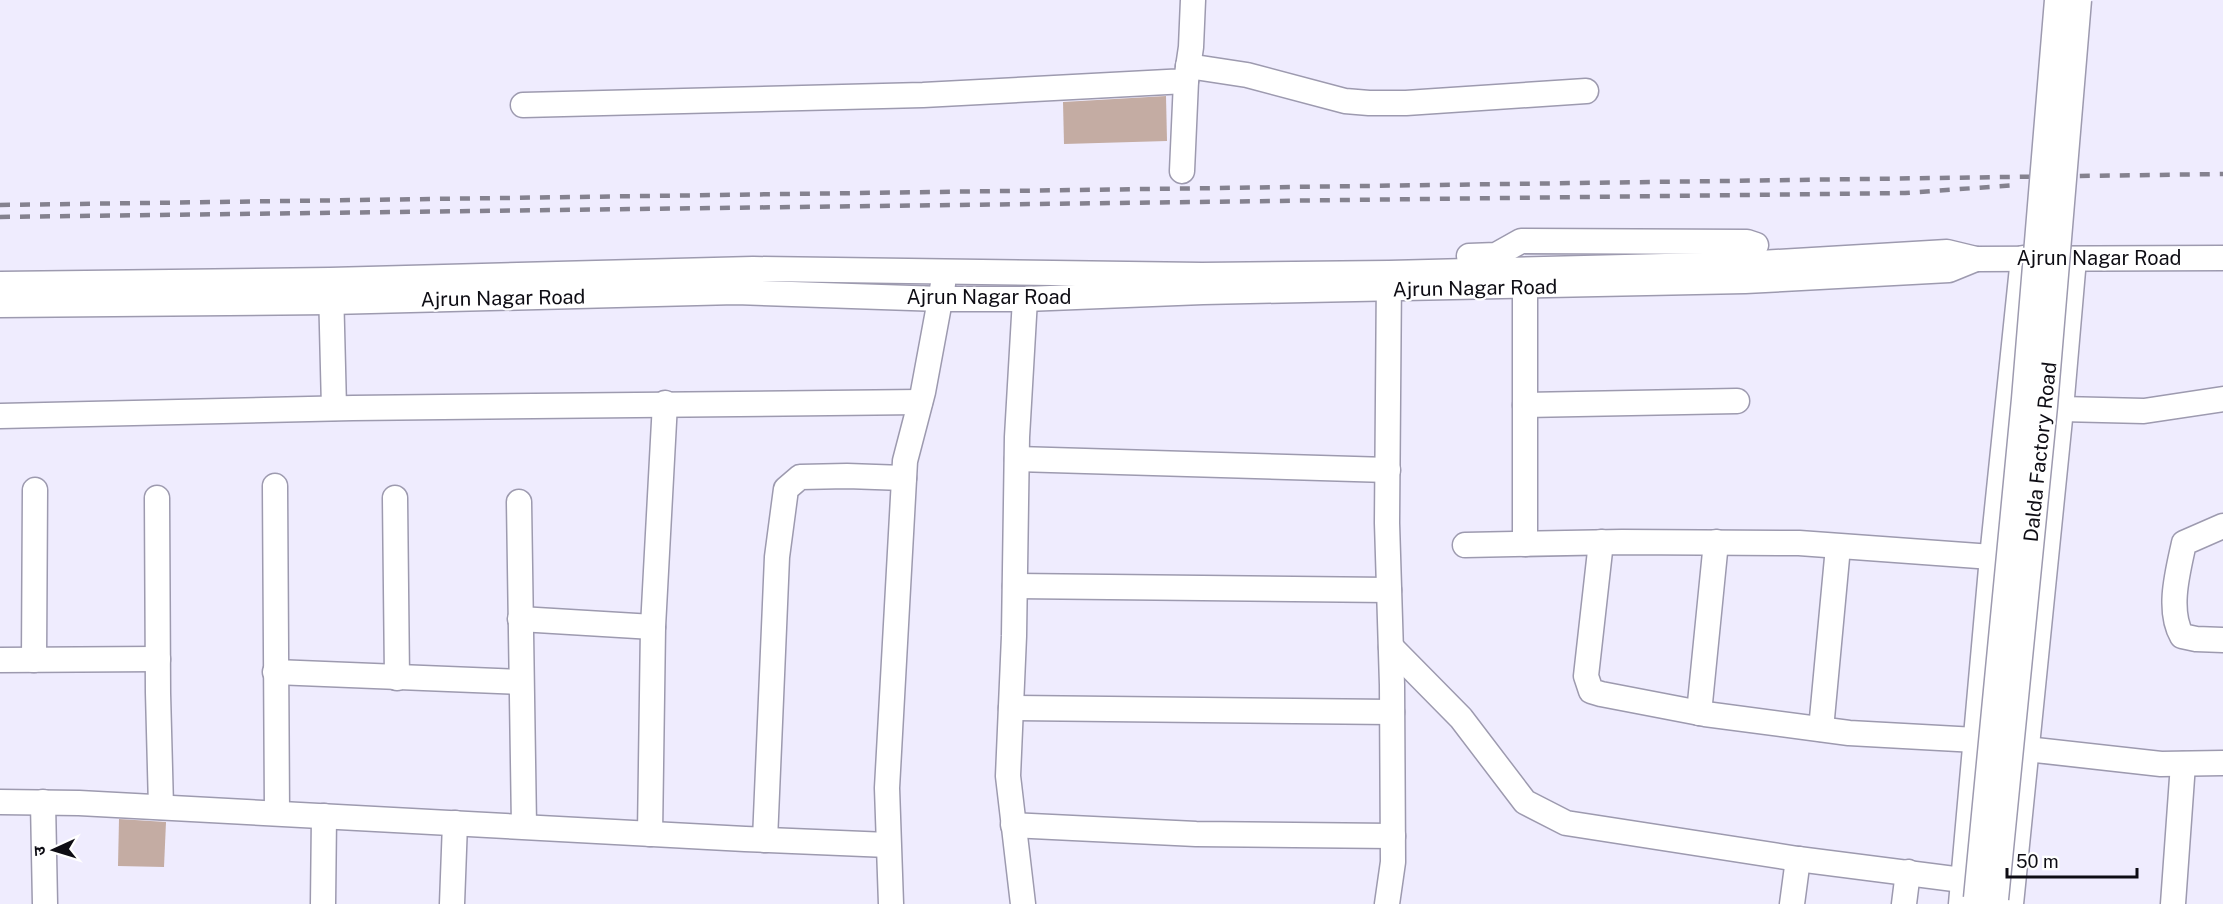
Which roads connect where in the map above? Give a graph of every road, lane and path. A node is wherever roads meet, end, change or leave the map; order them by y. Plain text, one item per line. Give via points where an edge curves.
1 (1193, 0) edge
2 (2057, 0) edge
3 (2079, 0) edge
4 (1187, 73) junction
5 (1586, 91) dead end
6 (523, 105) dead end
7 (1182, 171) dead end
8 (1756, 245) dead end
9 (2023, 258) junction
10 (2223, 258) edge
11 (1976, 259) junction
12 (2074, 259) junction
13 (945, 272) junction
14 (1389, 281) junction
15 (0, 284) edge
16 (1525, 287) junction
17 (331, 291) junction
18 (1203, 292) junction
19 (941, 299) junction
20 (1025, 299) junction
21 (0, 305) edge
22 (2223, 399) edge
23 (1737, 401) dead end
24 (920, 402) junction
25 (665, 403) junction
26 (1525, 405) junction
27 (334, 408) junction
28 (2061, 409) junction
29 (0, 416) edge
30 (1017, 459) junction
31 (1388, 470) junction
32 (904, 478) junction
33 (275, 486) dead end
34 (35, 490) dead end
35 (157, 498) dead end
36 (395, 498) dead end
37 (519, 502) dead end
38 (2223, 526) edge
39 (1601, 542) junction
40 (1716, 542) junction
41 (1525, 544) junction
42 (1465, 545) dead end
43 (1838, 546) junction
44 (1992, 558) junction
45 (1015, 586) junction
46 (1389, 590) junction
47 (520, 620) junction
48 (653, 627) junction
49 (2223, 640) edge
50 (1390, 646) junction
51 (158, 659) junction
52 (0, 660) edge
53 (34, 660) junction
54 (275, 672) junction
55 (397, 678) junction
56 (521, 682) junction
57 (1011, 708) junction
58 (1392, 712) junction
59 (1699, 713) junction
60 (1821, 729) junction
61 (1976, 740) junction
62 (2027, 749) junction
63 (2223, 763) edge
64 (2183, 764) junction
65 (0, 802) edge
66 (43, 802) junction
67 (161, 807) junction
68 (277, 813) junction
69 (324, 816) junction
70 (455, 823) junction
71 (1013, 825) junction
72 (524, 826) junction
73 (650, 834) junction
74 (1392, 836) junction
75 (765, 840) junction
76 (888, 845) junction
77 (1798, 859) junction
78 (1908, 872) junction
79 (1982, 899) edge
80 (45, 904) edge
81 (323, 904) edge
82 (452, 904) edge
83 (891, 904) edge
84 (1023, 904) edge
85 (1387, 904) edge
86 (1791, 904) edge
87 (1904, 904) edge
88 (2173, 904) edge

1 - 4 street
2 - 79 street, Dalda Factory Road, bridge
3 - 79 street, Dalda Factory Road, bridge via 2045,406
4 - 5 street via 1247,75 1336,99 1369,103
4 - 6 street via 911,96
4 - 7 street
8 - 18 street via 1521,242 1496,255 1203,258
9 - 11 street, Ajrun Nagar Road
9 - 12 street, Ajrun Nagar Road
9 - 44 street
10 - 12 street, Ajrun Nagar Road
11 - 14 street, Ajrun Nagar Road via 1947,252
11 - 16 street, Ajrun Nagar Road via 1949,270
12 - 28 street
13 - 14 street, Ajrun Nagar Road
13 - 17 street, Ajrun Nagar Road via 753,269
13 - 19 street
14 - 16 street, Ajrun Nagar Road
14 - 18 street, Ajrun Nagar Road
14 - 31 street
15 - 17 street, Ajrun Nagar Road
16 - 26 street
17 - 19 street, Ajrun Nagar Road via 735,292
17 - 21 street, Ajrun Nagar Road
17 - 27 street
18 - 20 street, Ajrun Nagar Road
19 - 20 street, Ajrun Nagar Road
19 - 24 street
20 - 30 street
22 - 28 street via 2144,411
23 - 26 street
24 - 25 street
24 - 32 street
25 - 27 street
25 - 48 street
26 - 41 street
27 - 29 street
28 - 62 street
30 - 31 street
30 - 45 street
31 - 46 street
32 - 75 street via 800,477 786,489 777,557
32 - 76 street via 891,676
33 - 54 street
34 - 53 street
35 - 51 street
36 - 55 street
37 - 47 street
38 - 49 street via 2184,543 2176,583 2175,618 2182,636
39 - 40 street
39 - 41 street
39 - 59 street via 1586,675 1591,691
40 - 43 street
40 - 59 street
41 - 42 street
43 - 44 street
43 - 60 street
44 - 61 street
45 - 46 street
45 - 57 street
46 - 50 street
47 - 48 street
47 - 56 street
48 - 73 street
50 - 58 street
50 - 77 street via 1461,718 1525,802 1566,823
51 - 53 street
51 - 67 street
52 - 53 street
54 - 55 street
54 - 68 street
55 - 56 street
56 - 72 street
57 - 58 street
57 - 71 street via 1008,776
58 - 74 street
59 - 60 street
60 - 61 street
61 - 79 street
62 - 64 street
62 - 79 street
63 - 64 street
64 - 88 street
65 - 66 street
66 - 67 street
66 - 80 street
67 - 68 street
68 - 69 street
69 - 70 street
69 - 81 street
70 - 72 street
70 - 82 street
71 - 74 street via 1196,834
71 - 84 street
72 - 73 street
73 - 75 street
74 - 85 street
75 - 76 street
76 - 83 street
77 - 78 street
77 - 86 street
78 - 79 street
78 - 87 street

